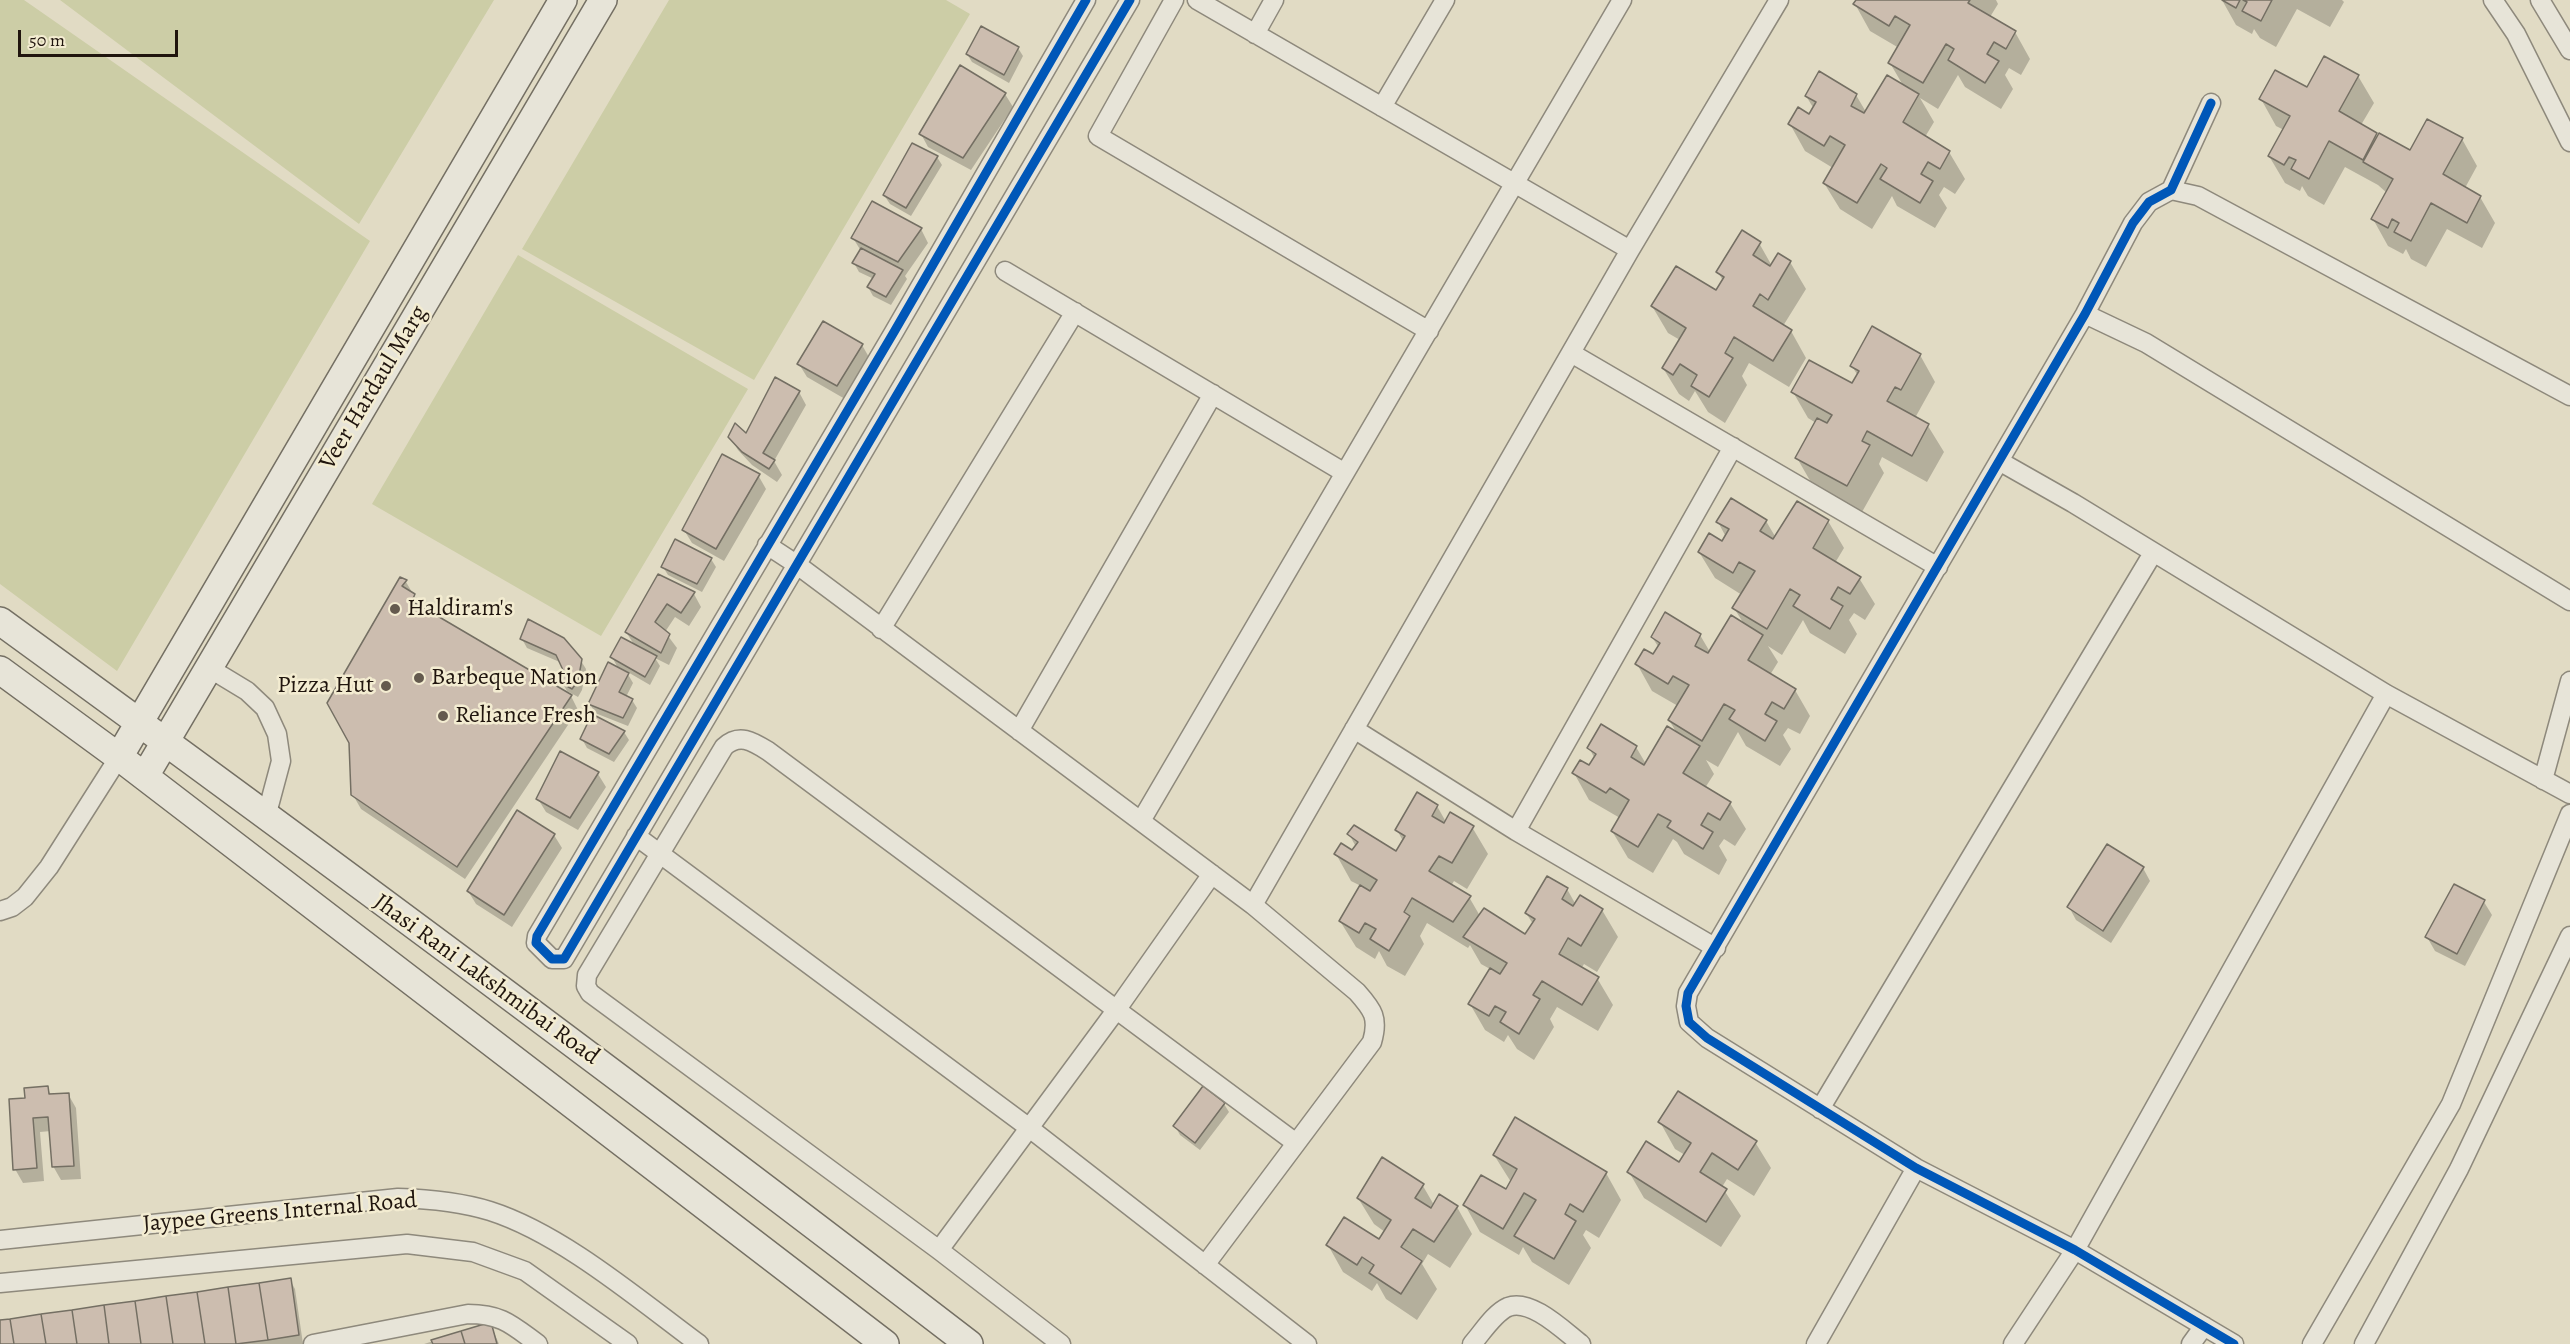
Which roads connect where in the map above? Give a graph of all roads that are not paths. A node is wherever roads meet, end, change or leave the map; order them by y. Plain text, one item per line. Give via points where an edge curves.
1 (563, 0) edge
2 (603, 0) edge
3 (1086, 0) edge
4 (1130, 0) edge
5 (1174, 0) edge
6 (1197, 0) edge
7 (1274, 0) edge
8 (1445, 0) edge
9 (1622, 0) edge
10 (1779, 0) edge
11 (2493, 0) edge
12 (2541, 0) edge
13 (1255, 33) junction
14 (2570, 50) edge
15 (2211, 103) dead end
16 (1382, 107) junction
17 (2570, 142) edge
18 (1515, 183) junction
19 (2171, 190) junction
20 (1630, 250) junction
21 (1005, 271) dead end
22 (1075, 312) junction
23 (2085, 314) junction
24 (1429, 331) junction
25 (1571, 353) junction
26 (1213, 394) junction
27 (2570, 396) edge
28 (1733, 447) junction
29 (1999, 461) junction
30 (1346, 473) junction
31 (767, 545) junction
32 (2153, 553) junction
33 (796, 564) junction
34 (1938, 567) junction
35 (2570, 601) edge
36 (0, 621) edge
37 (880, 629) junction
38 (209, 668) junction
39 (0, 670) edge
40 (2570, 681) edge
41 (2386, 694) junction
42 (140, 723) junction
43 (1354, 729) junction
44 (1019, 731) junction
45 (165, 742) junction
46 (119, 757) junction
47 (145, 776) junction
48 (2544, 780) junction
49 (2570, 794) edge
50 (2570, 814) edge
51 (266, 817) junction
52 (1142, 821) junction
53 (1516, 831) junction
54 (636, 836) junction
55 (658, 852) junction
56 (1212, 874) junction
57 (1253, 905) junction
58 (0, 911) edge
59 (2570, 936) edge
60 (1716, 948) junction
61 (1117, 1009) junction
62 (1820, 1110) junction
63 (1029, 1127) junction
64 (1296, 1143) junction
65 (1916, 1168) junction
66 (0, 1240) edge
67 (939, 1250) junction
68 (2075, 1250) junction
69 (1205, 1265) junction
70 (0, 1283) edge
71 (2204, 1326) junction
72 (313, 1344) edge
73 (538, 1344) edge
74 (628, 1344) edge
75 (699, 1344) edge
76 (885, 1344) edge
77 (969, 1344) edge
78 (1061, 1344) edge
79 (1307, 1344) edge
80 (1472, 1344) edge
81 (1581, 1344) edge
82 (1816, 1344) edge
83 (2013, 1344) edge
84 (2191, 1344) edge
85 (2234, 1344) edge
86 (2312, 1344) edge
87 (2364, 1344) edge

1 - 42 main road, Veer Hardaul Marg
2 - 38 main road, Veer Hardaul Marg
3 - 31 street
4 - 33 street
5 - 24 street via 1098,136
6 - 13 street
7 - 13 street
8 - 16 street
9 - 18 street
10 - 20 street
11 - 17 street via 2516,34
12 - 14 street
13 - 16 street
15 - 19 street
16 - 18 street
18 - 20 street
18 - 24 street
19 - 23 street via 2149,202 2133,223
19 - 27 street via 2198,196
20 - 25 street
21 - 22 street
22 - 26 street
22 - 37 street
23 - 29 street
23 - 35 street via 2146,342
24 - 30 street
25 - 28 street
25 - 43 street
26 - 30 street
26 - 44 street
28 - 34 street
28 - 53 street
29 - 32 street
29 - 34 street
30 - 52 street
31 - 33 street
31 - 54 street via 537,936 536,943 552,959 564,959
32 - 41 street
32 - 62 street
33 - 37 street
33 - 54 street
34 - 60 street
36 - 42 main road, Jhasi Rani Lakshmibai Road
37 - 44 street
38 - 45 main road, Veer Hardaul Marg
38 - 51 street via 247,691 265,708 277,734 281,761
39 - 46 main road, Jhasi Rani Lakshmibai Road
40 - 48 street
41 - 48 street
41 - 68 street
42 - 45 main road, Jhasi Rani Lakshmibai Road
42 - 46 main road, Veer Hardaul Marg
43 - 53 street
43 - 57 street
44 - 52 street
45 - 47 main road, Veer Hardaul Marg
45 - 51 main road, Jhasi Rani Lakshmibai Road
46 - 47 main road, Jhasi Rani Lakshmibai Road
46 - 58 street via 49,867 25,897
47 - 76 main road, Jhasi Rani Lakshmibai Road
48 - 49 street
50 - 86 street via 2451,1104
51 - 77 main road, Jhasi Rani Lakshmibai Road via 580,1048
52 - 56 street
53 - 60 street
54 - 55 street
55 - 61 street via 724,747 741,738 753,742
55 - 63 street
55 - 67 street via 587,975 590,993
56 - 57 street
56 - 61 street
57 - 64 street via 1357,992 1371,1008 1377,1026 1372,1042
59 - 87 street via 2458,1169
60 - 62 street via 1688,993 1689,1022 1707,1038
61 - 63 street
61 - 64 street
62 - 65 street
63 - 67 street
63 - 69 street
64 - 69 street
65 - 68 street
65 - 82 street
66 - 75 street, Jaypee Greens Internal Road via 398,1198 431,1199 489,1211 552,1239
67 - 78 street
68 - 71 street
68 - 83 street
69 - 79 street
70 - 74 street, Jaypee Greens Internal Road via 407,1244 473,1252 525,1271
71 - 84 street
71 - 85 street
72 - 73 street via 468,1314 489,1314 505,1319
80 - 81 street via 1508,1307 1521,1305 1539,1311

